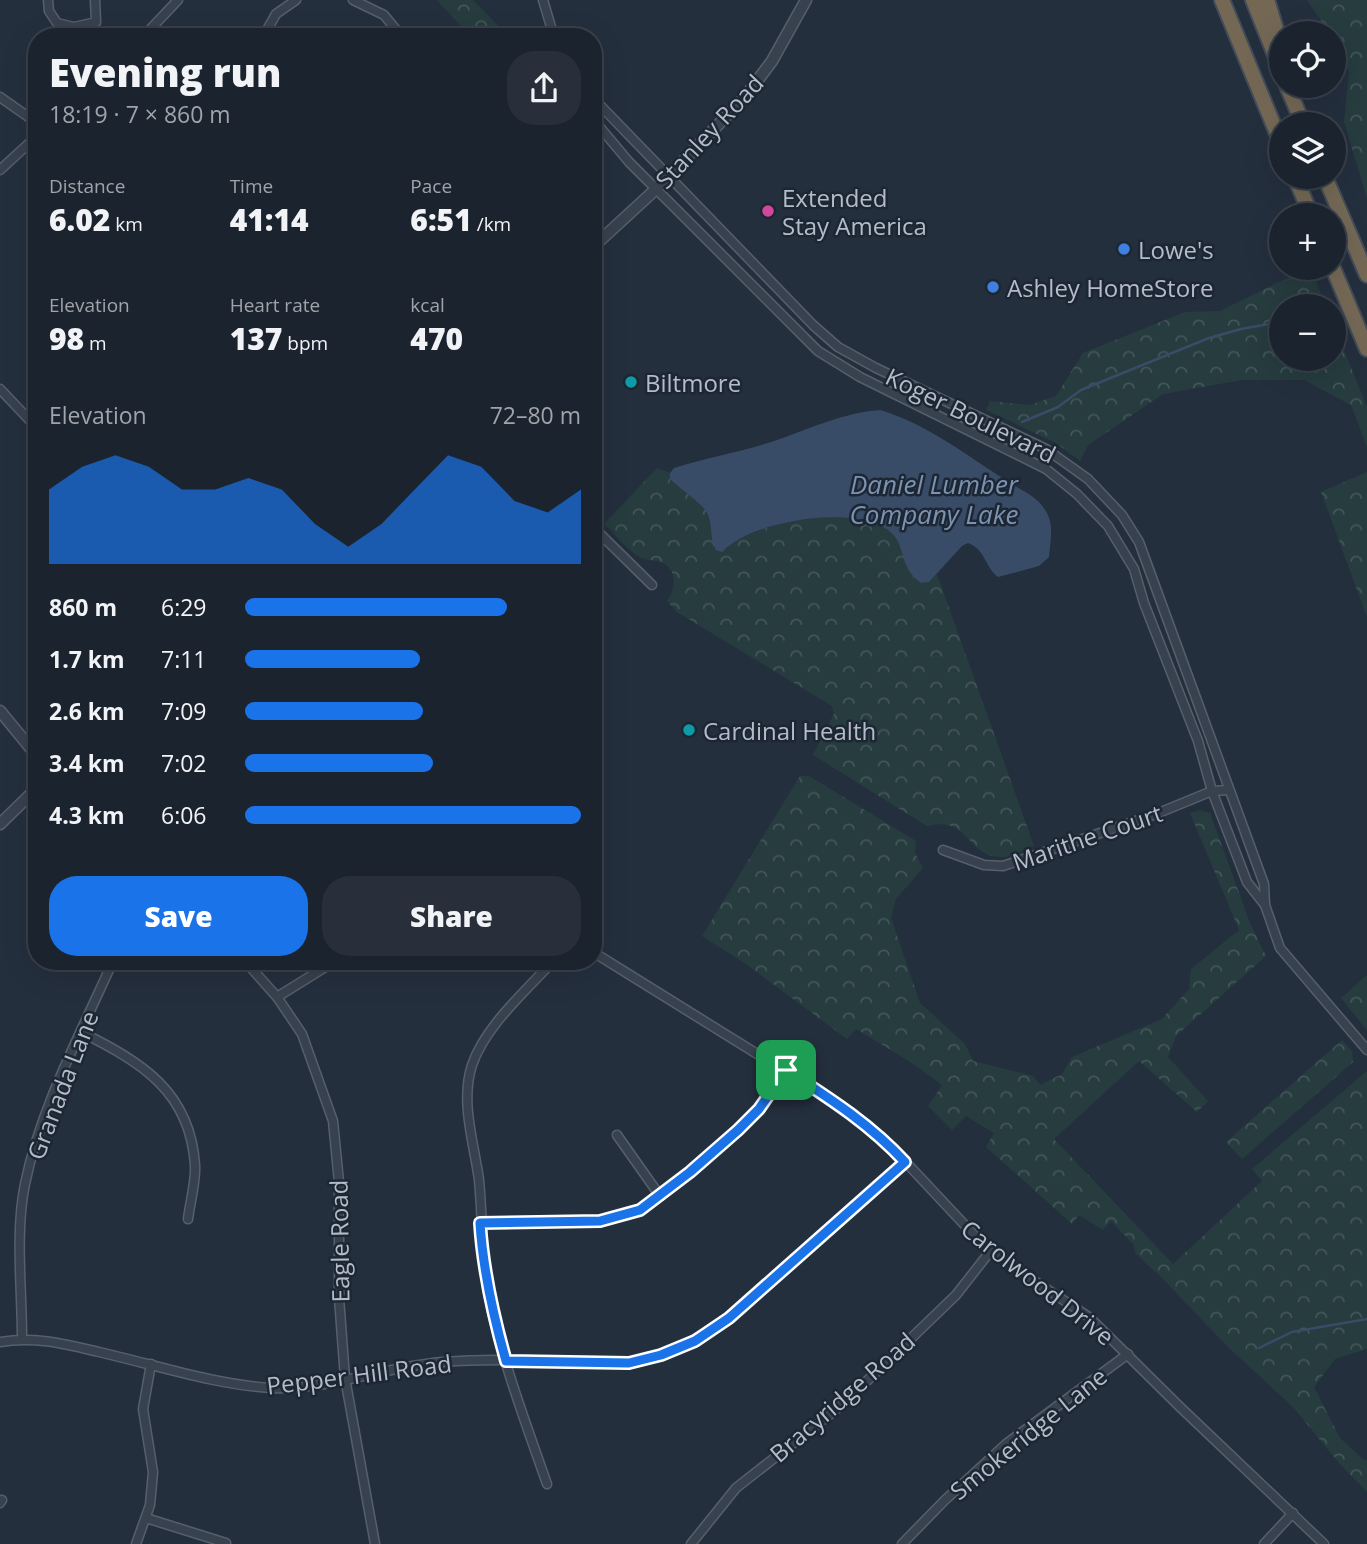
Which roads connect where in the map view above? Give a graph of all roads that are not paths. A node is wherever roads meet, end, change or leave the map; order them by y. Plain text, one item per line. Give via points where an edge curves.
1 (48, 0) edge
2 (95, 0) edge
3 (178, 0) edge
4 (296, 0) edge
5 (354, 0) edge
6 (543, 0) edge
7 (806, 0) edge
8 (1222, 0) edge
9 (1252, 0) edge
10 (1267, 0) edge
11 (282, 3) edge
12 (1274, 21) edge
13 (152, 28) edge
14 (268, 28) edge
15 (394, 28) edge
16 (551, 28) edge
17 (1269, 41) edge
18 (0, 97) edge
19 (602, 107) edge
20 (1269, 114) edge
21 (28, 117) edge
22 (602, 130) edge
23 (28, 144) edge
24 (0, 170) edge
25 (669, 175) junction
26 (656, 189) junction
27 (1330, 189) edge
28 (602, 239) edge
29 (1367, 275) edge
30 (1338, 280) edge
31 (1367, 349) edge
32 (0, 389) edge
33 (28, 419) edge
34 (602, 536) edge
35 (652, 585) dead end
36 (0, 711) edge
37 (28, 745) edge
38 (1229, 790) junction
39 (1212, 791) junction
40 (28, 797) edge
41 (0, 824) edge
42 (943, 849) dead end
43 (1265, 905) junction
44 (602, 958) edge
45 (109, 970) edge
46 (253, 970) edge
47 (320, 970) edge
48 (545, 970) edge
49 (277, 997) junction
50 (81, 1032) junction
51 (1367, 1050) edge
52 (786, 1070) junction
53 (617, 1136) dead end
54 (905, 1162) junction
55 (660, 1196) junction
56 (188, 1219) dead end
57 (480, 1223) junction
58 (992, 1249) junction
59 (22, 1338) junction
60 (0, 1342) edge
61 (1128, 1353) junction
62 (506, 1361) junction
63 (151, 1364) junction
64 (345, 1378) junction
65 (547, 1484) dead end
66 (1293, 1513) junction
67 (146, 1518) junction
68 (226, 1543) edge
69 (135, 1544) edge
70 (376, 1544) edge
71 (693, 1544) edge
72 (902, 1544) edge
73 (1264, 1544) edge
74 (1324, 1544) edge

1 - 2 street via 57,23 74,27 96,22
3 - 13 street
4 - 11 street
5 - 15 street via 384,15
6 - 16 street
7 - 25 street, Stanley Road via 772,61 745,97
8 - 20 highway
9 - 17 highway
10 - 12 highway
11 - 14 street
18 - 21 street
19 - 25 street, Koger Boulevard
22 - 26 street, Koger Boulevard
23 - 24 street
25 - 26 street, Stanley Road
25 - 38 street, Koger Boulevard via 813,326 838,346 1046,449 1108,498 1139,542
26 - 28 street, Stanley Road
26 - 39 street, Koger Boulevard via 818,351 860,377 1046,469 1094,510 1124,548 1134,569
27 - 29 highway
30 - 31 highway
32 - 33 street
34 - 35 street
36 - 37 street
38 - 39 street, Marithe Court
38 - 43 street, Koger Boulevard via 1264,884
39 - 42 street, Marithe Court via 1003,866 984,865
39 - 43 street, Koger Boulevard via 1247,882
40 - 41 street
43 - 51 street, Koger Boulevard via 1280,948
44 - 52 street, Carolwood Drive
45 - 50 street, Granada Lane
46 - 49 street, Eagle Road
47 - 49 street
48 - 57 street via 495,1026 472,1063 466,1086
49 - 64 street, Eagle Road via 302,1034 333,1121
50 - 56 street via 144,1067 180,1109 195,1167
50 - 59 street, Granada Lane via 42,1123 25,1184
52 - 54 street, Carolwood Drive via 852,1113
52 - 55 street via 759,1109
53 - 55 street
54 - 58 street, Carolwood Drive via 950,1212
54 - 62 street, Pepper Hill Road via 729,1318 695,1341 629,1363
55 - 57 street via 640,1210 600,1221
57 - 62 street via 490,1303
58 - 61 street, Carolwood Drive via 1089,1317
58 - 71 street, Bracyridge Road via 956,1295 842,1405 736,1488
59 - 60 street, Pepper Hill Road
59 - 63 street, Pepper Hill Road
61 - 66 street, Carolwood Drive
61 - 72 street, Smokeridge Lane via 1006,1444
62 - 64 street, Pepper Hill Road via 421,1364
62 - 65 street
63 - 64 street, Pepper Hill Road via 235,1385 275,1388
63 - 67 street via 143,1409 153,1472
64 - 70 street, Eagle Road
66 - 73 street
66 - 74 street, Carolwood Drive
67 - 68 street
67 - 69 street

